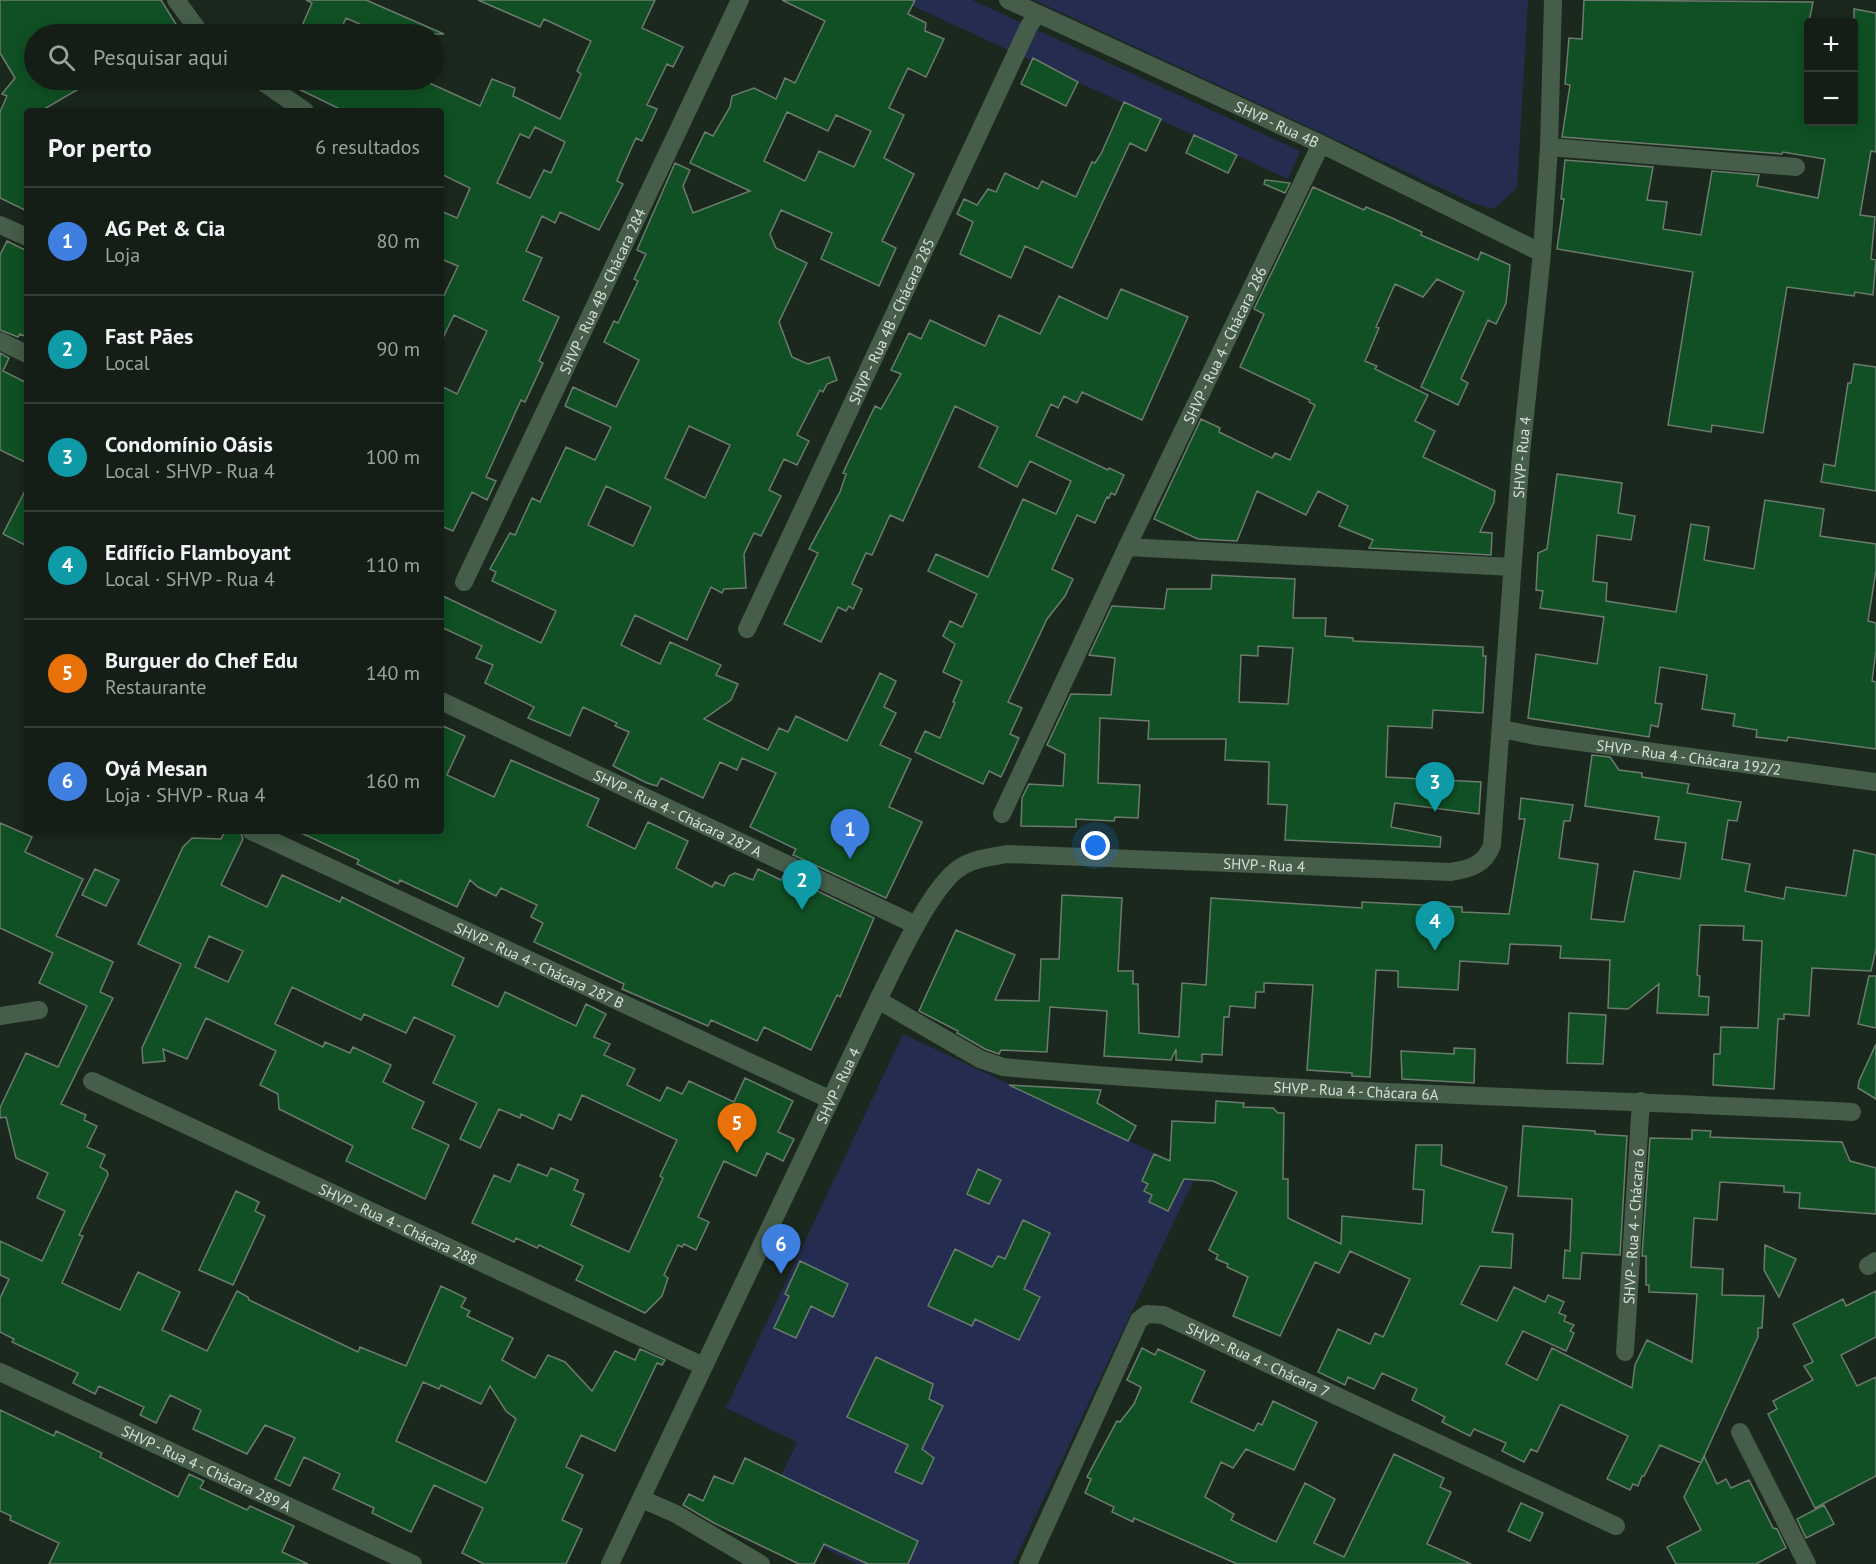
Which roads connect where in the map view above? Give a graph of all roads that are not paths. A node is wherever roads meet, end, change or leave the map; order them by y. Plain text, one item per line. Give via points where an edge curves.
1 (176, 0) edge
2 (740, 0) edge
3 (1008, 0) edge
4 (1553, 0) edge
5 (1037, 14) junction
6 (194, 24) edge
7 (275, 90) edge
8 (301, 108) edge
9 (1321, 144) junction
10 (1549, 147) junction
11 (1796, 167) dead end
12 (0, 225) edge
13 (24, 236) edge
14 (1542, 253) junction
15 (0, 341) edge
16 (24, 353) edge
17 (1127, 547) junction
18 (1512, 567) junction
19 (464, 582) dead end
20 (747, 629) dead end
21 (444, 702) edge
22 (1502, 729) junction
23 (1876, 782) edge
24 (1002, 814) dead end
25 (257, 834) edge
26 (916, 925) junction
27 (878, 1000) junction
28 (39, 1010) dead end
29 (0, 1016) edge
30 (92, 1081) dead end
31 (829, 1099) junction
32 (1641, 1101) junction
33 (1852, 1112) dead end
34 (1625, 1352) dead end
35 (703, 1366) junction
36 (0, 1372) edge
37 (1740, 1431) dead end
38 (642, 1499) junction
39 (1616, 1526) dead end
40 (1031, 1563) edge
41 (413, 1564) edge
42 (610, 1564) edge
43 (761, 1564) edge
44 (1806, 1564) edge

1 - 6 street
2 - 19 street, SHVP - Rua 4B - Chácara 284
3 - 5 street, SHVP - Rua 4B
4 - 10 street, SHVP - Rua 4
5 - 9 street, SHVP - Rua 4B
5 - 20 street, SHVP - Rua 4B - Chácara 285
7 - 8 street
9 - 14 street, SHVP - Rua 4B
9 - 17 street, SHVP - Rua 4 - Chácara 286
10 - 11 street
10 - 14 street, SHVP - Rua 4
12 - 13 street
14 - 18 street, SHVP - Rua 4
15 - 16 street
17 - 18 street
17 - 24 street, SHVP - Rua 4 - Chácara 286
18 - 22 street, SHVP - Rua 4
21 - 26 street, SHVP - Rua 4 - Chácara 287 A
22 - 23 street, SHVP - Rua 4 - Chácara 192/2
22 - 26 street, SHVP - Rua 4 via 1492,845 1488,857 1468,870 1007,854 959,868
25 - 31 street, SHVP - Rua 4 - Chácara 287 B
26 - 27 street, SHVP - Rua 4
27 - 31 street, SHVP - Rua 4
27 - 32 street, SHVP - Rua 4 - Chácara 6A via 980,1059 1003,1067 1463,1097
28 - 29 street
30 - 35 street, SHVP - Rua 4 - Chácara 288
31 - 35 street, SHVP - Rua 4
32 - 33 street, SHVP - Rua 4 - Chácara 6A
32 - 34 street, SHVP - Rua 4 - Chácara 6
35 - 38 street, SHVP - Rua 4
36 - 41 street, SHVP - Rua 4 - Chácara 289 A
37 - 44 street
38 - 42 street, SHVP - Rua 4
38 - 43 street via 676,1514
39 - 40 street, SHVP - Rua 4 - Chácara 7 via 1155,1314 1147,1314 1139,1320

